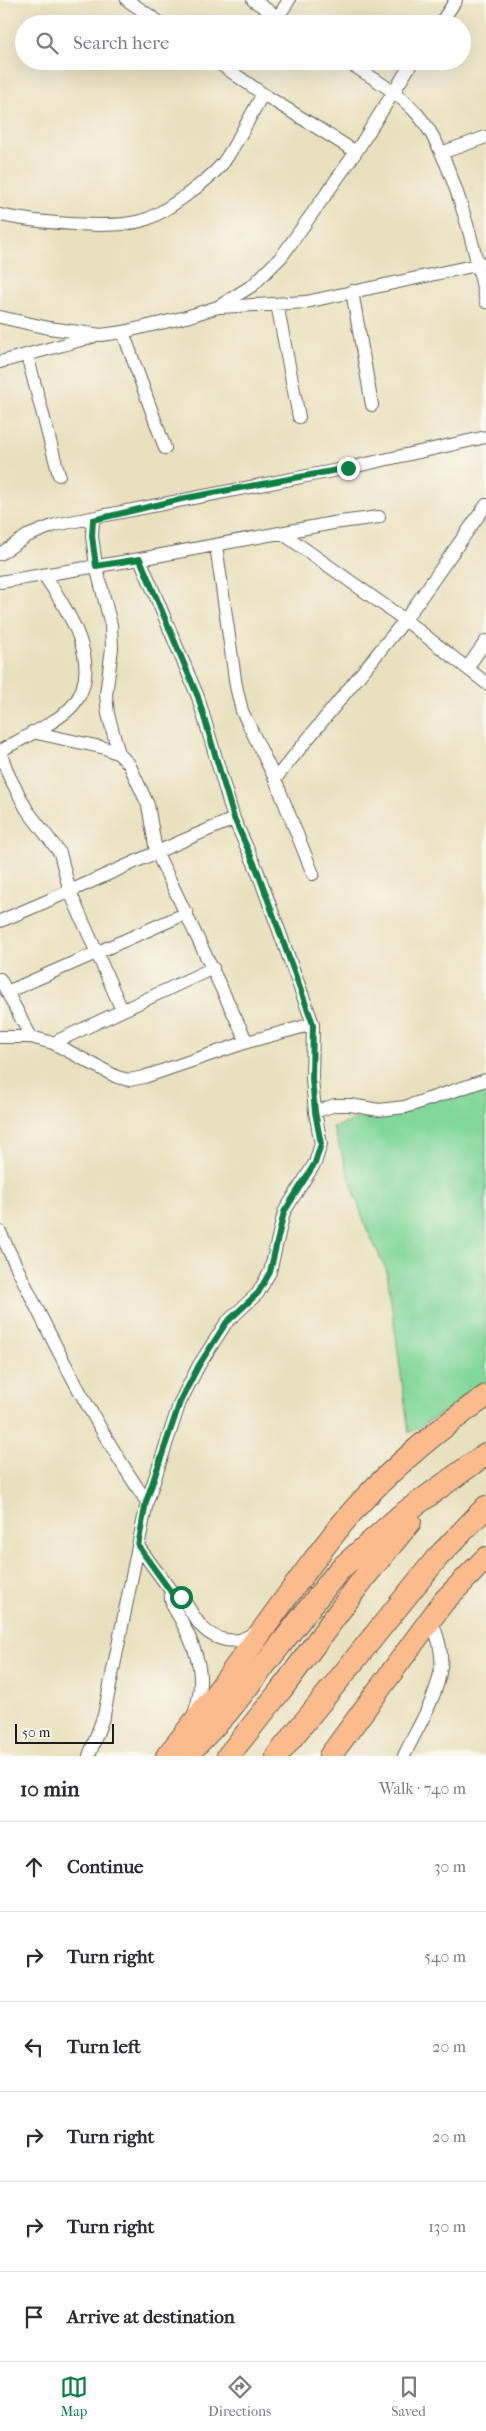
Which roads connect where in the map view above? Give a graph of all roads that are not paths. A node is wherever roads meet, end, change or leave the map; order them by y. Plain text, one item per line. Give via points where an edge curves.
1 (127, 0) edge
2 (253, 0) edge
3 (289, 0) edge
4 (456, 0) edge
5 (149, 15) edge
6 (276, 15) edge
7 (284, 15) edge
8 (446, 15) edge
9 (229, 70) edge
10 (360, 70) edge
11 (407, 70) edge
12 (393, 92) junction
13 (263, 94) junction
14 (486, 137) edge
15 (356, 152) junction
16 (441, 153) junction
17 (0, 215) edge
18 (482, 264) edge
19 (352, 291) junction
20 (486, 302) edge
21 (277, 304) junction
22 (218, 307) junction
23 (0, 317) edge
24 (123, 332) junction
25 (101, 334) junction
26 (27, 355) junction
27 (0, 362) edge
28 (372, 405) dead end
29 (299, 417) dead end
30 (486, 437) edge
31 (165, 448) dead end
32 (59, 475) dead end
33 (486, 505) edge
34 (379, 517) dead end
35 (93, 520) junction
36 (282, 533) junction
37 (216, 545) junction
38 (0, 554) edge
39 (140, 559) junction
40 (96, 566) junction
41 (44, 575) junction
42 (0, 582) edge
43 (406, 620) junction
44 (486, 641) edge
45 (467, 668) junction
46 (486, 683) edge
47 (32, 732) junction
48 (0, 752) edge
49 (119, 754) junction
50 (275, 779) junction
51 (234, 818) junction
52 (156, 851) junction
53 (313, 874) dead end
54 (70, 892) junction
55 (187, 914) junction
56 (0, 921) edge
57 (97, 953) junction
58 (212, 968) junction
59 (0, 979) edge
60 (7, 992) junction
61 (122, 1010) junction
62 (313, 1024) junction
63 (0, 1037) edge
64 (31, 1037) junction
65 (247, 1042) junction
66 (53, 1043) junction
67 (486, 1080) edge
68 (315, 1112) junction
69 (0, 1232) edge
70 (486, 1396) edge
71 (482, 1457) edge
72 (146, 1502) junction
73 (486, 1507) edge
74 (138, 1546) junction
75 (486, 1558) edge
76 (171, 1592) junction
77 (391, 1612) junction
78 (431, 1618) junction
79 (268, 1623) junction
80 (188, 1730) junction
81 (90, 1756) edge
82 (167, 1756) edge
83 (186, 1756) edge
84 (228, 1756) edge
85 (277, 1756) edge
86 (297, 1756) edge
87 (330, 1756) edge
88 (404, 1756) edge

1 - 5 street
2 - 6 street
3 - 7 street
4 - 8 street
9 - 13 street
10 - 12 street
11 - 12 street
12 - 15 street
12 - 16 street via 419,116
13 - 15 street
13 - 17 street via 222,164 182,198 147,219 125,224 52,223
14 - 16 street
15 - 22 street via 282,256 253,285
16 - 18 street
18 - 19 street
18 - 20 street
19 - 21 street via 306,302
19 - 28 street
21 - 22 street
21 - 29 street
22 - 24 street
23 - 25 street via 49,328
24 - 25 street
24 - 31 street
25 - 26 street
26 - 27 street
26 - 32 street
30 - 35 street
33 - 43 street
34 - 36 street
35 - 38 street via 43,530 27,536
35 - 40 street
36 - 37 street
36 - 43 street
37 - 39 street
37 - 50 street via 242,711
39 - 40 street
39 - 51 street via 198,697
40 - 41 street
40 - 49 street via 111,625 112,648 106,696
41 - 42 street
41 - 47 street via 76,626 85,662 80,694 74,705
43 - 45 street
43 - 50 street
44 - 45 street
45 - 46 street
47 - 48 street
47 - 49 street
48 - 54 street via 27,810 60,854
49 - 52 street via 128,764 148,805
50 - 53 street
51 - 52 street
51 - 62 street via 257,870
52 - 54 street
52 - 55 street
54 - 56 street
54 - 57 street
55 - 57 street
55 - 58 street
57 - 60 street
57 - 61 street
58 - 61 street
58 - 65 street
59 - 60 street
60 - 64 street
61 - 66 street
62 - 65 street
62 - 68 street
63 - 64 street
64 - 66 street
65 - 66 street via 129,1080
67 - 68 street via 398,1108 379,1110 350,1105
68 - 72 street via 321,1144 315,1163 284,1212 270,1272 258,1293 226,1323 199,1365 180,1402
69 - 72 street via 39,1315 112,1451
70 - 79 highway via 400,1463 360,1502
71 - 83 highway via 400,1516 339,1570 227,1713
71 - 84 highway via 411,1521 362,1579
72 - 74 street
73 - 77 highway via 436,1558
74 - 76 street
74 - 81 street via 104,1714
75 - 78 highway
76 - 79 street via 177,1592 197,1623 219,1639 245,1640
76 - 80 street via 171,1602 190,1637 201,1678 199,1700
77 - 85 highway
77 - 86 highway via 376,1647
78 - 87 highway
78 - 88 street via 439,1644 441,1666 433,1697
79 - 80 highway
80 - 82 highway

